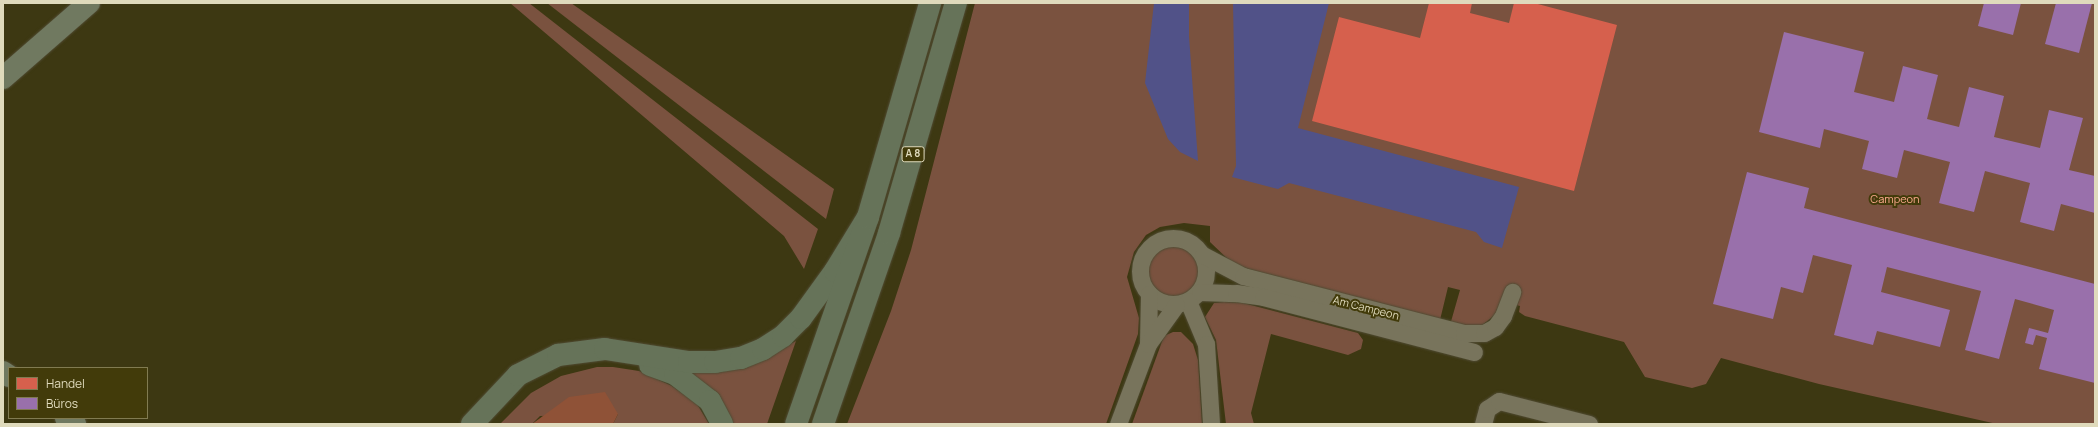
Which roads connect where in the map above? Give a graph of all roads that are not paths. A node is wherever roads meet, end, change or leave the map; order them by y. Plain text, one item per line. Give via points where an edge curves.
1 (90, 3) edge
2 (930, 3) edge
3 (956, 3) edge
4 (3, 78) edge
5 (1203, 255) junction
6 (841, 275) junction
7 (1512, 292) dead end
8 (1149, 294) junction
9 (1188, 299) junction
10 (1163, 325) junction
11 (1148, 344) junction
12 (1206, 344) junction
13 (605, 349) junction
14 (1474, 352) dead end
15 (472, 424) edge
16 (722, 424) edge
17 (796, 424) edge
18 (823, 424) edge
19 (1118, 424) edge
20 (1211, 424) edge
21 (1484, 424) edge
22 (1589, 424) edge

1 - 4 main road
2 - 6 highway, A 8 via 868,217
3 - 18 highway, A 8 via 889,233
5 - 7 street, Am Campeon via 1243,276 1464,333 1484,333 1494,327 1504,316
5 - 8 street via 1195,245 1183,238 1161,240 1152,245 1141,263 1140,274
5 - 9 street via 1207,267 1206,281
6 - 13 highway via 783,336 764,349 740,358 689,362
6 - 17 highway
8 - 9 street via 1161,302
8 - 11 street
9 - 10 street
9 - 12 street
9 - 14 street, Am Campeon via 1236,293 1263,297
10 - 11 street
10 - 12 street via 1173,321 1183,322 1193,328
11 - 19 street
12 - 20 street
13 - 15 highway via 558,355 534,365 504,387
13 - 16 highway via 675,374 710,401
21 - 22 street via 1487,409 1499,401

